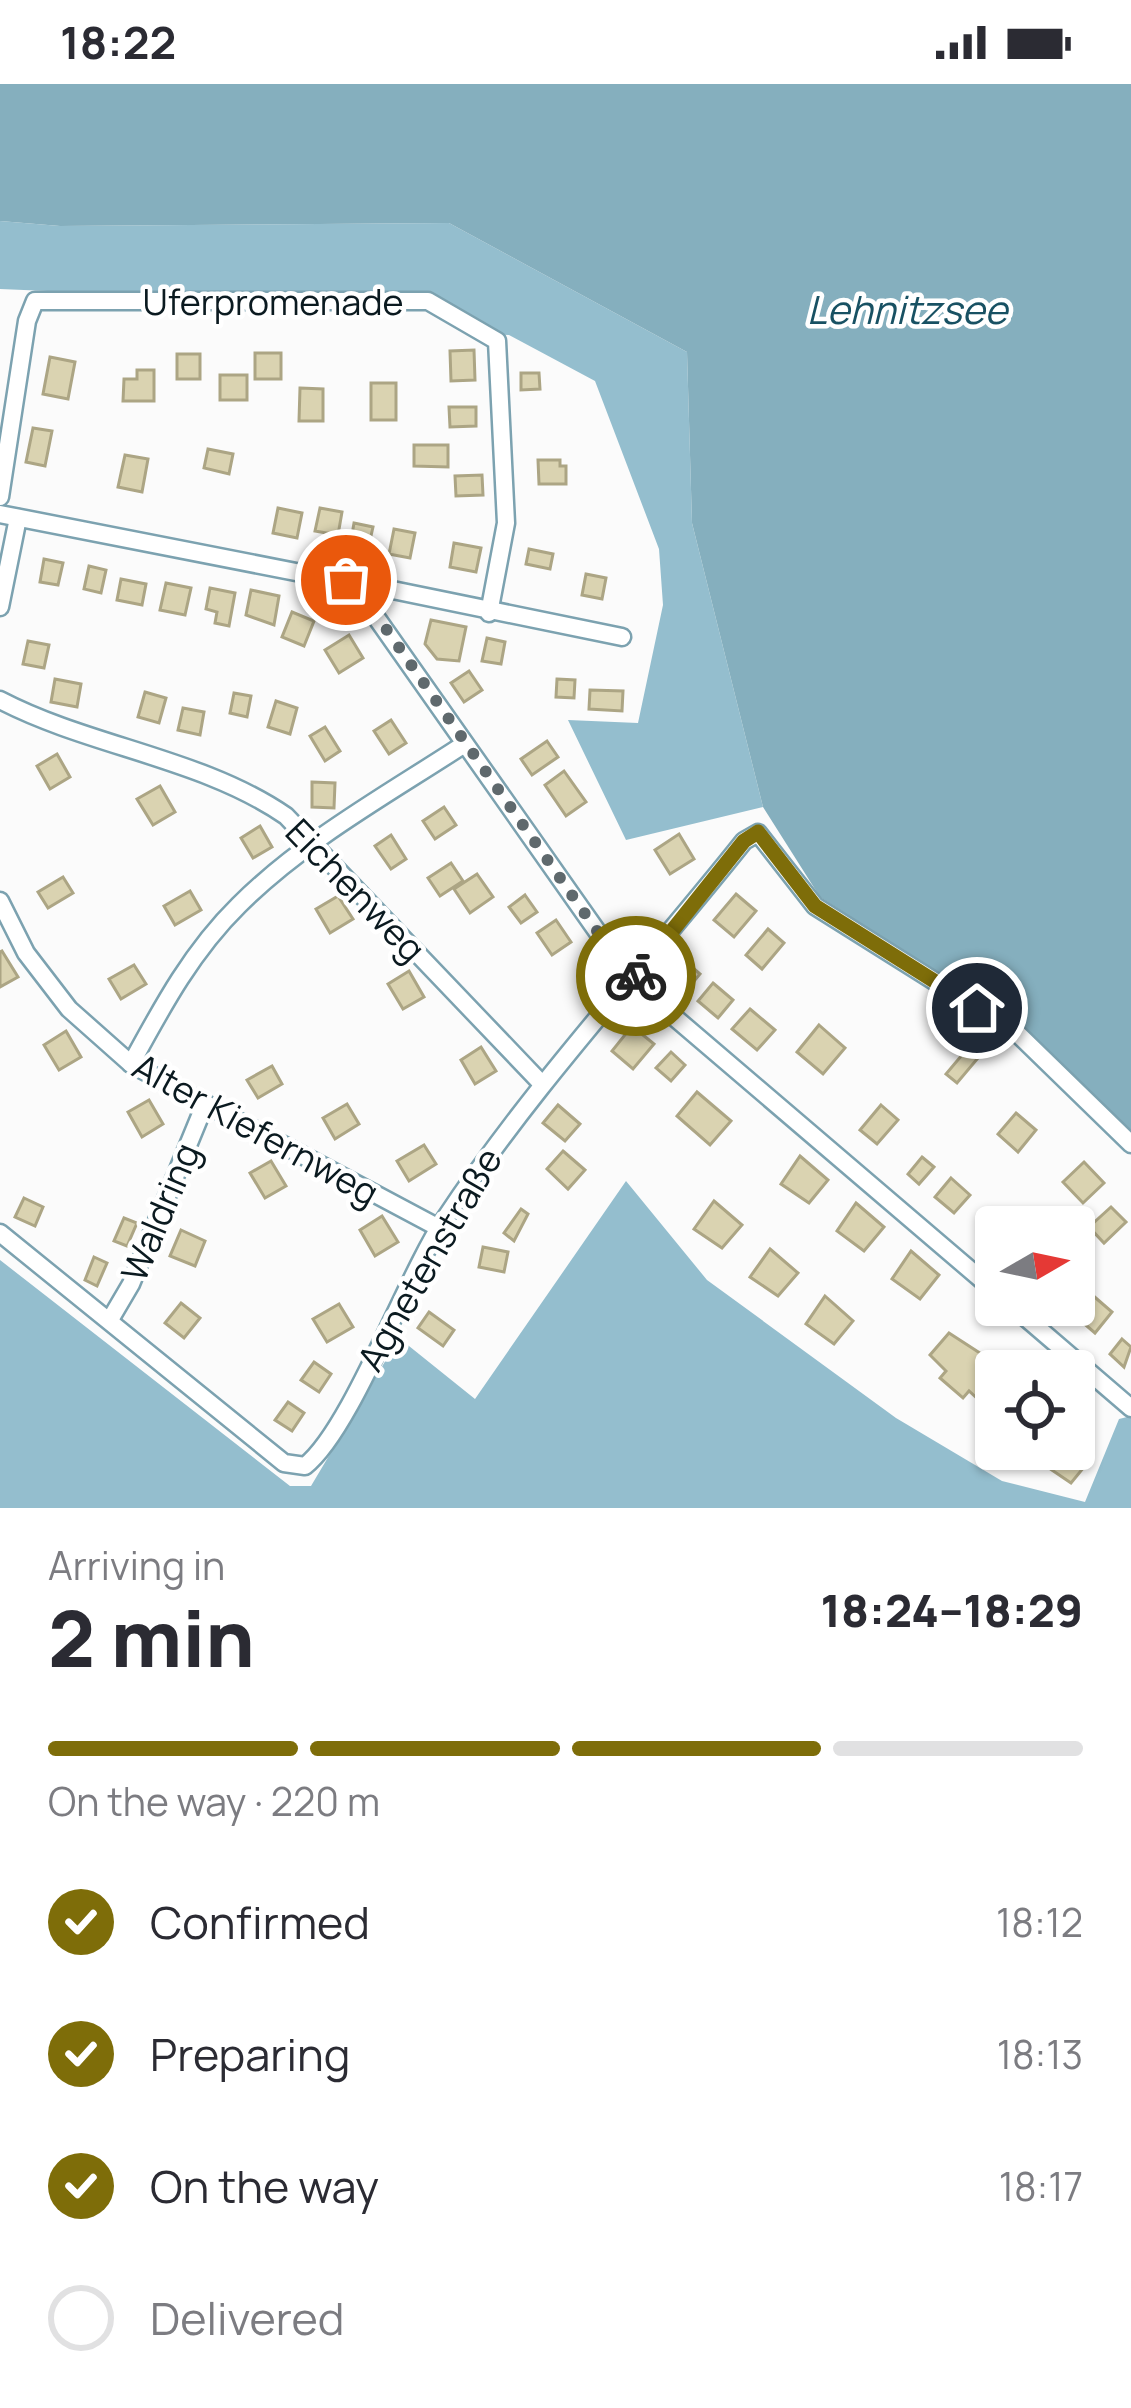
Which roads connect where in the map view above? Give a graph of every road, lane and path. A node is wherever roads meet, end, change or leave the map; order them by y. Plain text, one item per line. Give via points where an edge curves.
1 (0, 497) edge
2 (9, 516) edge
3 (361, 593) junction
4 (0, 607) edge
5 (489, 613) junction
6 (622, 637) dead end
7 (0, 700) edge
8 (463, 745) junction
9 (315, 844) junction
10 (0, 901) edge
11 (632, 981) junction
12 (131, 1064) junction
13 (541, 1083) junction
14 (205, 1104) junction
15 (1131, 1144) edge
16 (439, 1228) junction
17 (0, 1233) edge
18 (975, 1274) edge
19 (111, 1318) junction
20 (1035, 1326) edge
21 (1131, 1408) edge

1 - 5 street, Uferpromenade via 35,301 428,301 497,341 506,523
2 - 3 street via 341,578
2 - 4 street
3 - 5 street via 370,586
3 - 8 street
5 - 6 street
7 - 9 street, Eichenweg via 245,791
8 - 9 street
8 - 11 street
9 - 12 street via 237,906 202,946
9 - 13 street, Eichenweg
10 - 12 street, Alter Kiefernweg via 26,953 69,1009
11 - 13 street, Agnetenstraße
11 - 15 street, Agnetenstraße via 758,832 815,906 1017,1033
11 - 18 street
12 - 14 street, Alter Kiefernweg
13 - 16 street, Agnetenstraße
14 - 16 street, Alter Kiefernweg
14 - 19 street, Waldring
16 - 19 street, Agnetenstraße via 347,1403 312,1460 294,1467
17 - 19 street
20 - 21 street

